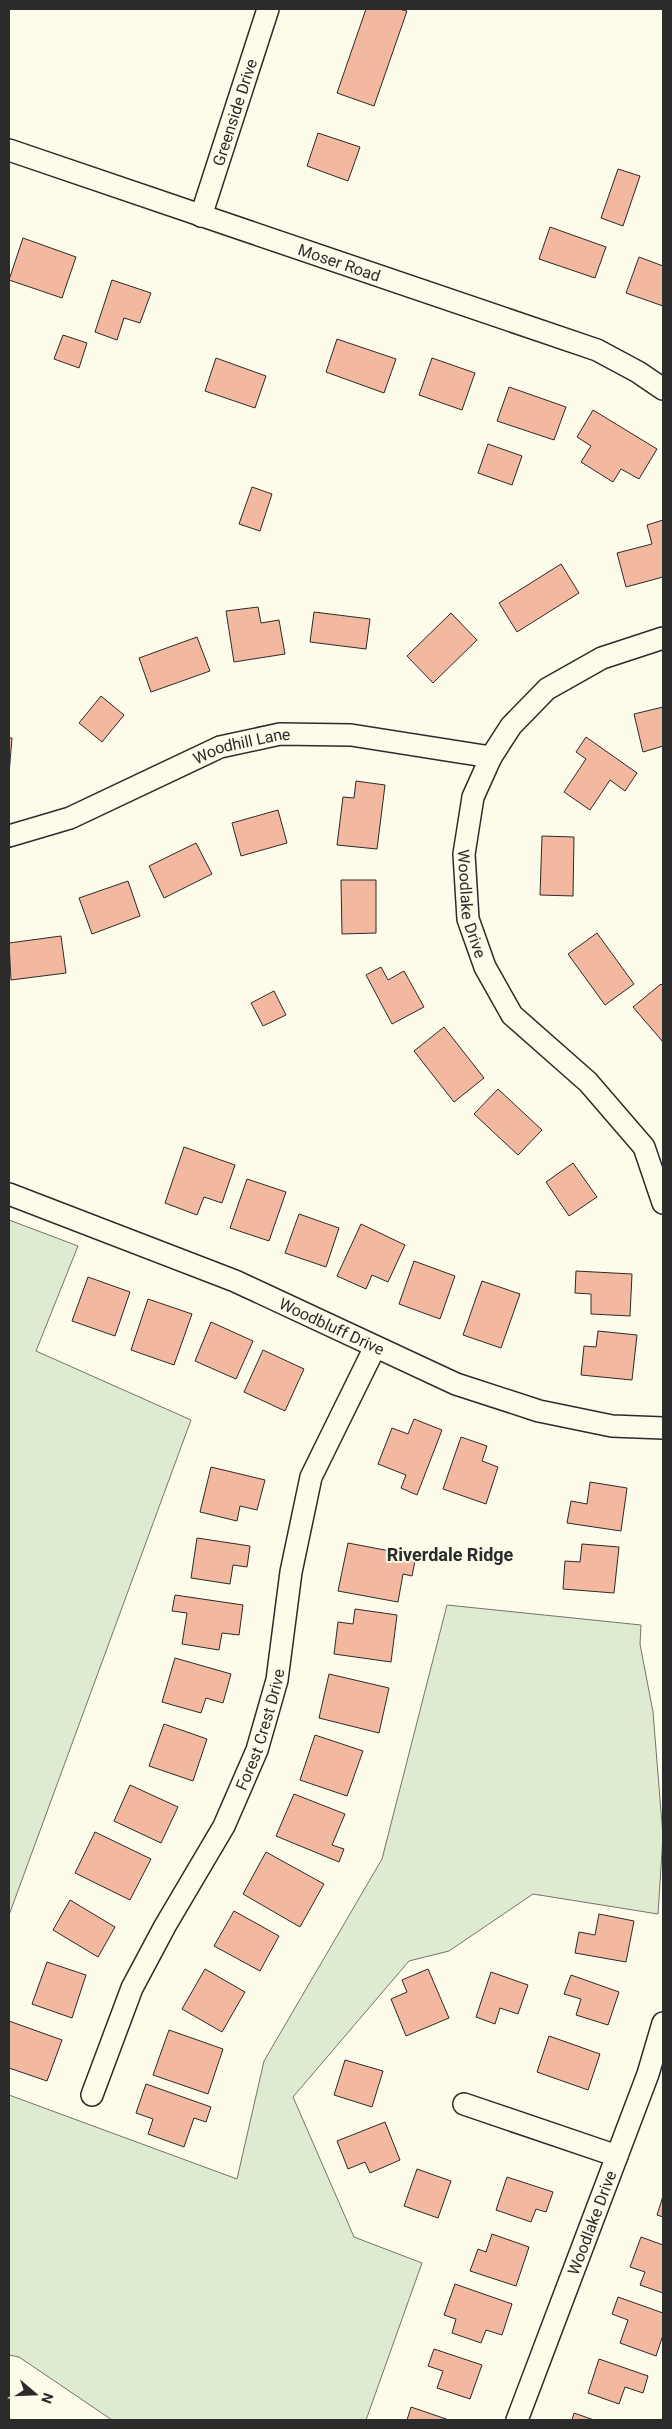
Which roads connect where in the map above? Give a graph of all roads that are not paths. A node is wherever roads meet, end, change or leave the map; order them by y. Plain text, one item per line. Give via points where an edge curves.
1 (268, 9) edge
2 (9, 150) edge
3 (201, 216) junction
4 (663, 389) edge
5 (663, 638) edge
6 (491, 757) junction
7 (9, 836) edge
8 (9, 1194) edge
9 (663, 1203) edge
10 (375, 1346) junction
11 (663, 1428) edge
12 (663, 2023) edge
13 (92, 2095) dead end
14 (464, 2104) dead end
15 (617, 2156) junction
16 (517, 2420) edge

1 - 3 street, Greenside Drive
2 - 3 street, Moser Road
3 - 4 street, Moser Road via 597,350
5 - 6 street, Woodlake Drive via 602,658 547,689 511,726
6 - 7 street, Woodhill Lane via 351,735 280,734 220,747 70,818
6 - 9 street, Woodlake Drive via 473,797 464,854 468,919 485,967 512,1015 588,1082 644,1147
8 - 10 street, Woodbluff Drive via 235,1281
10 - 11 street, Woodbluff Drive via 456,1384 539,1411 612,1426
10 - 13 street, Forest Crest Drive via 312,1477 291,1572 277,1680 257,1750 224,1826 164,1926 132,1988
12 - 15 street, Woodlake Drive
14 - 15 street
15 - 16 street, Woodlake Drive

